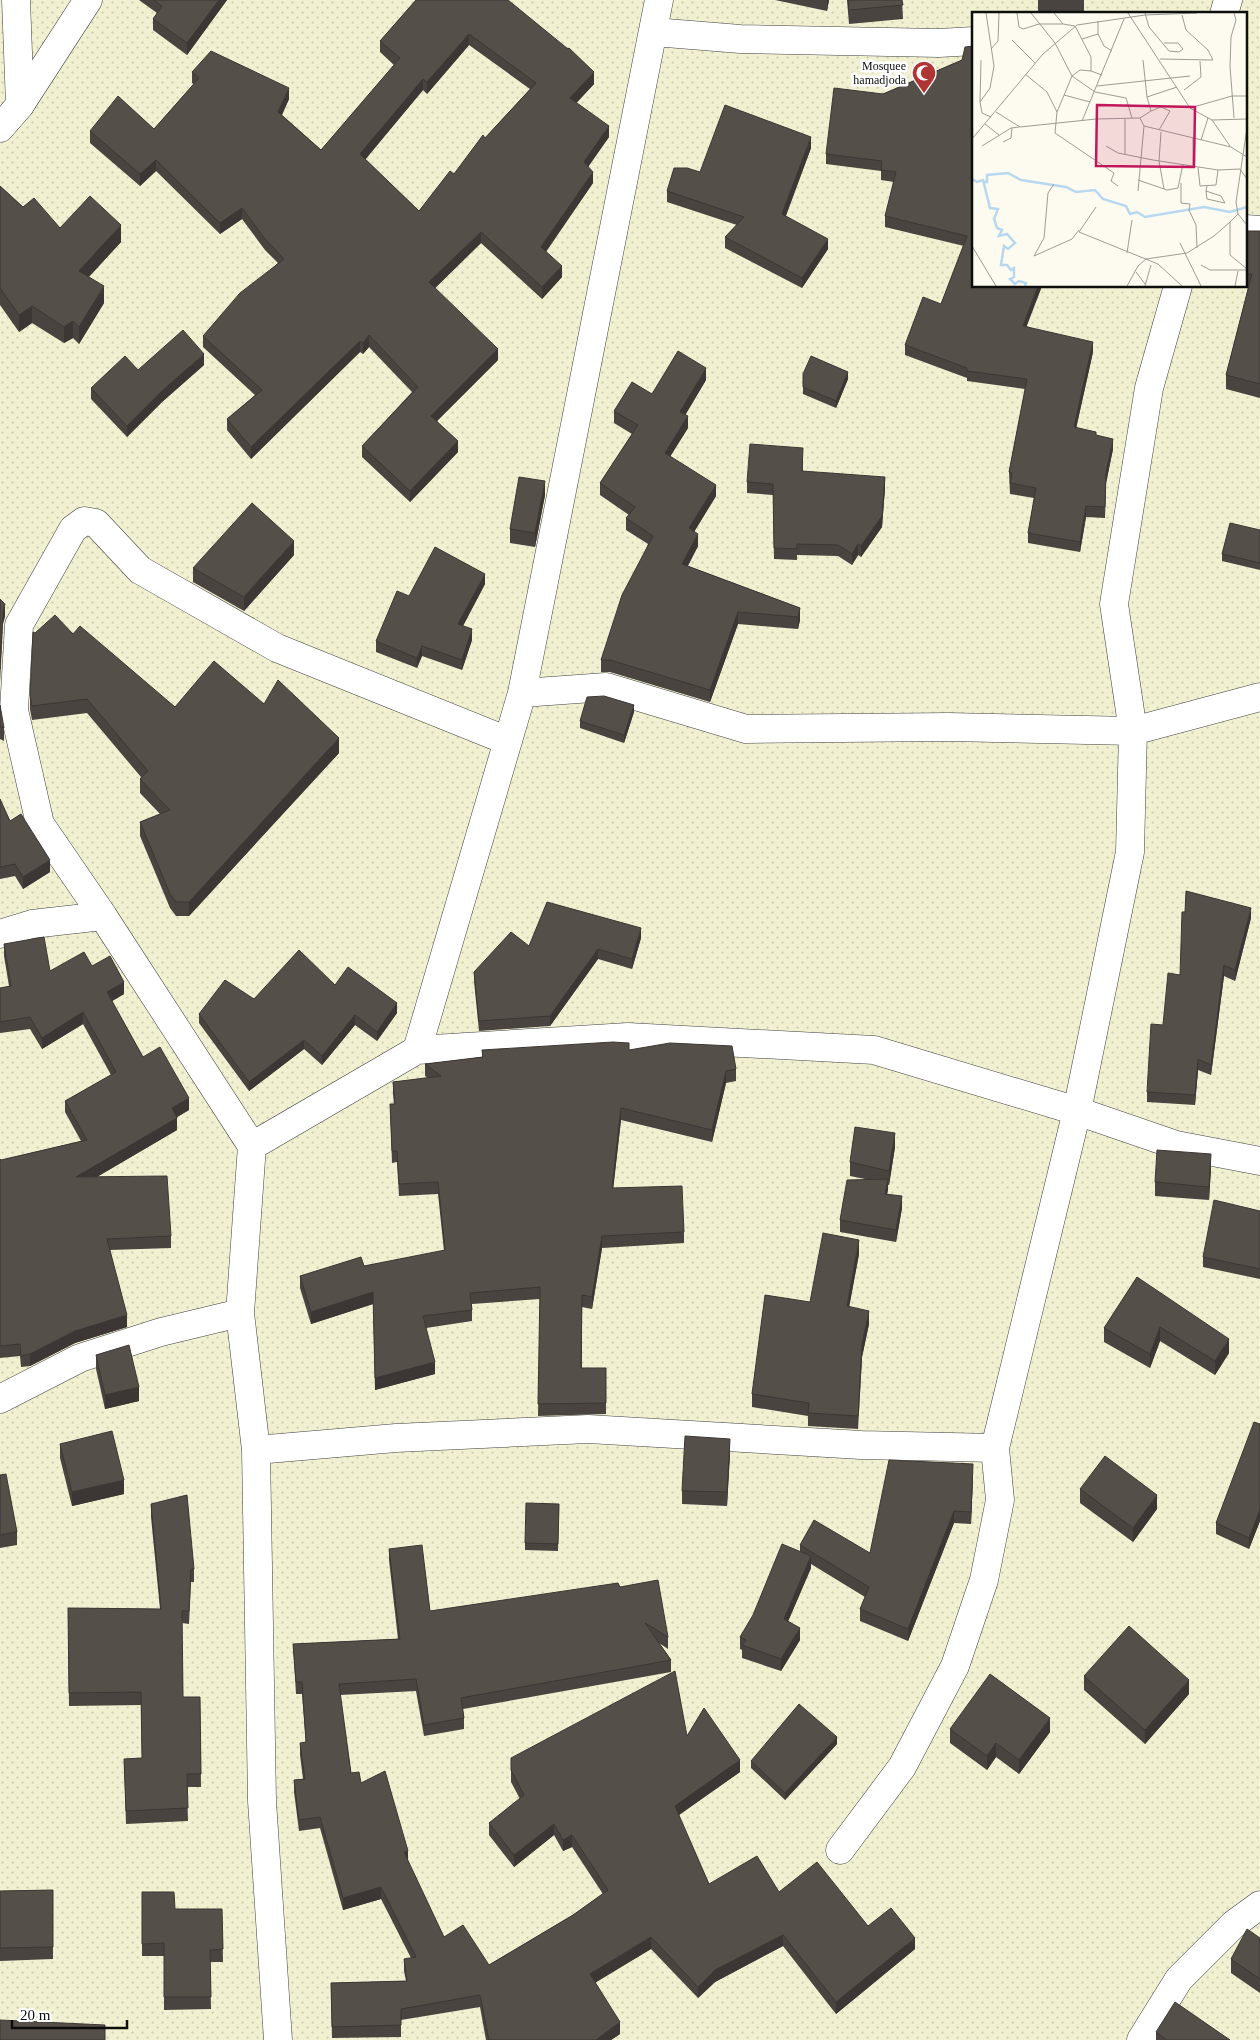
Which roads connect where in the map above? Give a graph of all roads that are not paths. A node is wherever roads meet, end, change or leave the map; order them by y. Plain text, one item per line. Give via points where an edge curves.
1 (16, 0) edge
2 (88, 0) edge
3 (659, 0) edge
4 (654, 32) junction
5 (972, 41) edge
6 (20, 105) junction
7 (0, 128) edge
8 (1177, 288) edge
9 (522, 694) junction
10 (1260, 697) edge
11 (1133, 731) junction
12 (508, 741) junction
13 (103, 916) junction
14 (0, 934) edge
15 (417, 1050) junction
16 (1078, 1111) junction
17 (252, 1146) junction
18 (1260, 1161) edge
19 (240, 1313) junction
20 (0, 1399) edge
21 (995, 1448) junction
22 (256, 1450) junction
23 (840, 1850) dead end
24 (1260, 1905) edge
25 (278, 2040) edge
26 (1141, 2040) edge

1 - 6 street
2 - 6 street
3 - 4 street
4 - 5 street via 740,39
4 - 9 street
6 - 7 street
8 - 11 street via 1150,388 1114,604
9 - 11 street via 606,687 746,729 949,727
9 - 12 street
10 - 11 street
11 - 16 street via 1130,852
12 - 13 street via 277,648 140,570 96,523 84,521 73,528 19,625 14,710 40,824
12 - 15 street
13 - 14 street via 32,924
13 - 17 street
15 - 16 street via 628,1037 874,1050
15 - 17 street
16 - 18 street via 1176,1145
16 - 21 street
17 - 19 street
19 - 20 street via 161,1332 80,1358
19 - 22 street
21 - 22 street via 861,1445 588,1429 396,1438
21 - 23 street via 1000,1500 984,1580 955,1666 902,1767
22 - 25 street via 262,1801
24 - 26 street via 1234,1924 1178,1979

